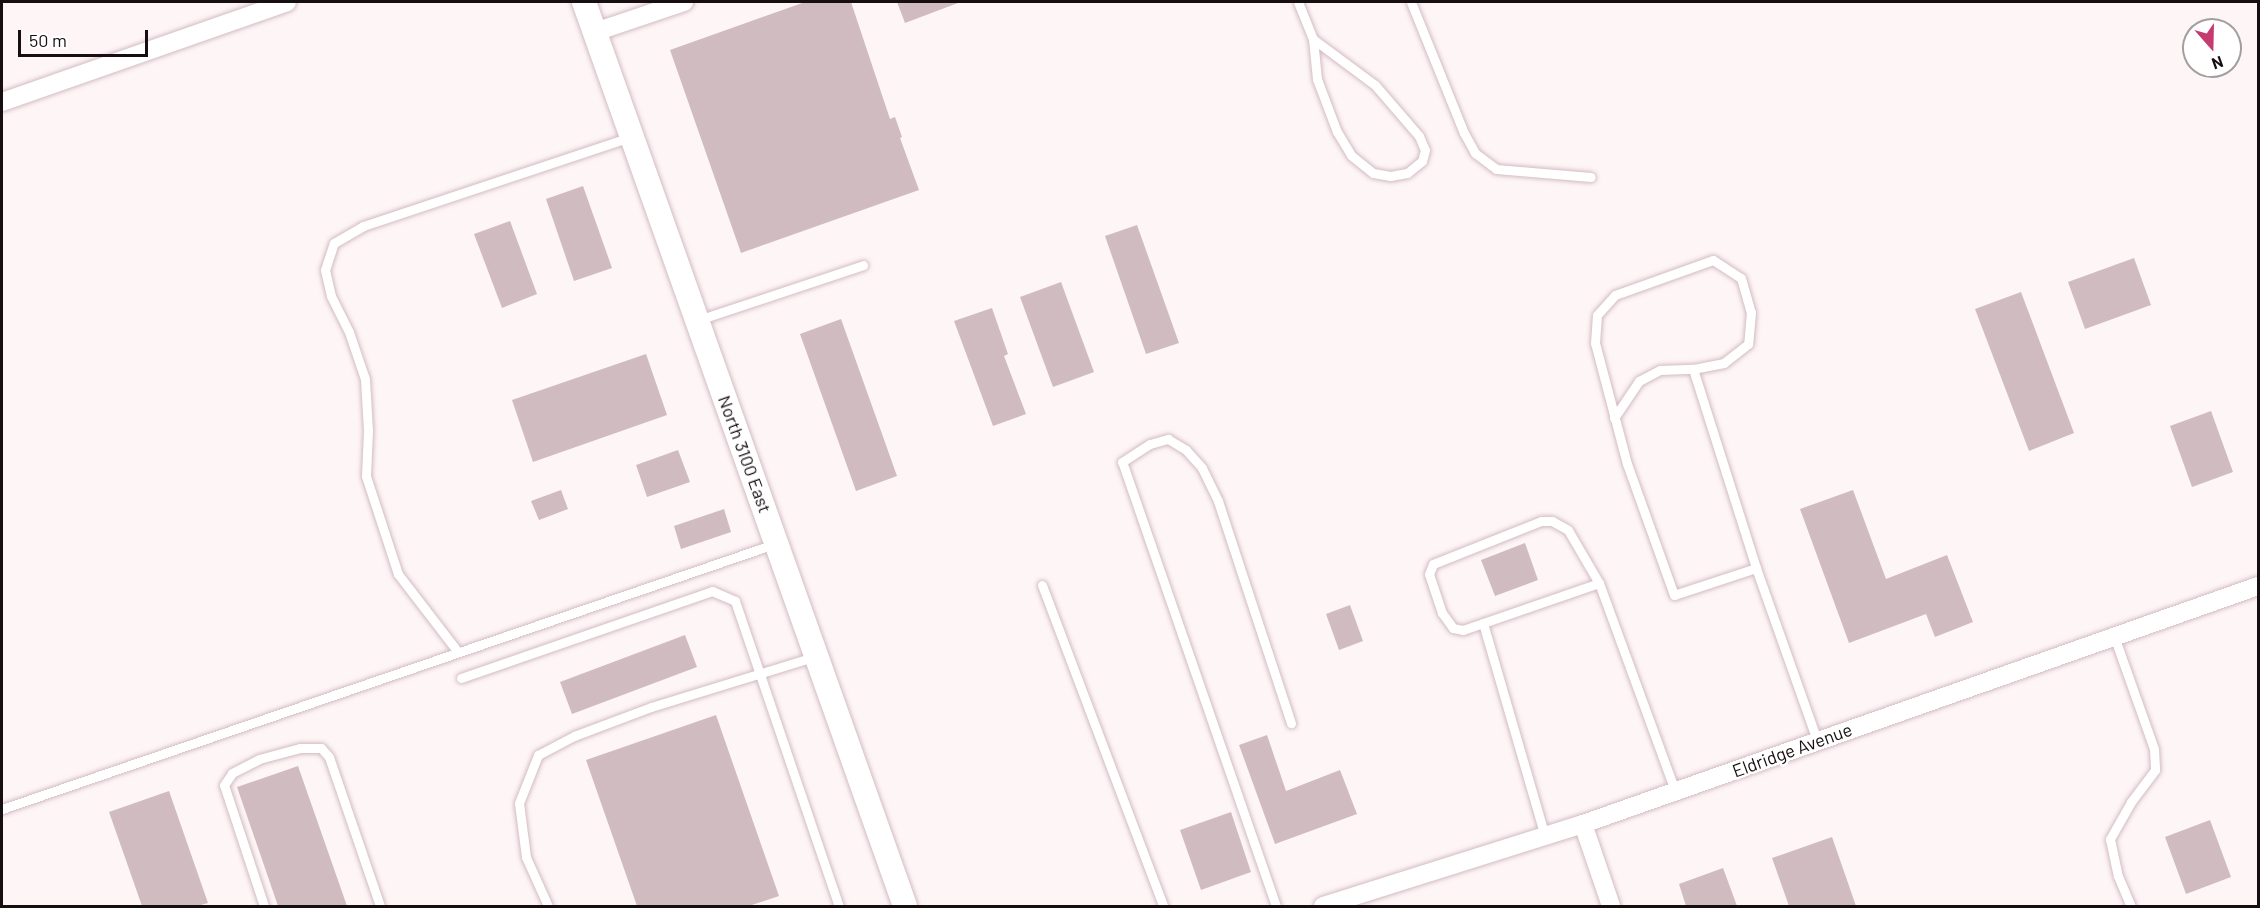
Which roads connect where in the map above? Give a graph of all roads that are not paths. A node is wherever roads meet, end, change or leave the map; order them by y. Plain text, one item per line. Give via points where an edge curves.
1 (287, 2) edge
2 (584, 2) edge
3 (684, 2) edge
4 (1298, 2) edge
5 (1412, 2) edge
6 (595, 32) junction
7 (1314, 39) junction
8 (2, 102) edge
9 (632, 137) junction
10 (1591, 177) dead end
11 (863, 265) dead end
12 (698, 320) junction
13 (1693, 369) junction
14 (1614, 418) junction
15 (777, 543) junction
16 (1756, 568) junction
17 (1599, 583) junction
18 (1042, 585) dead end
19 (2259, 586) edge
20 (1484, 623) junction
21 (2114, 636) junction
22 (458, 651) junction
23 (816, 656) junction
24 (758, 673) junction
25 (461, 678) dead end
26 (1291, 723) dead end
27 (1817, 740) junction
28 (1675, 791) junction
29 (2, 809) edge
30 (1583, 824) junction
31 (1545, 836) junction
32 (264, 906) edge
33 (380, 906) edge
34 (548, 906) edge
35 (839, 906) edge
36 (897, 906) edge
37 (905, 906) edge
38 (1162, 906) edge
39 (1276, 906) edge
40 (1323, 906) edge
41 (1611, 906) edge
42 (2131, 906) edge

1 - 8 street
2 - 6 main road, North 3100 East
3 - 6 street
4 - 7 lane
5 - 10 lane via 1475,153 1496,169
6 - 9 main road, North 3100 East
7 - 7 lane via 1375,85 1419,136 1425,150 1422,160 1407,173 1373,173 1351,155 1337,132 1317,79
9 - 12 main road, North 3100 East
9 - 22 lane via 363,226 334,243 325,270 331,296 349,332 365,379 366,476 398,574
11 - 12 lane
12 - 15 main road, North 3100 East
13 - 14 lane via 1660,370 1639,381
13 - 14 lane via 1724,363 1748,344 1750,312 1741,278 1713,260 1615,295 1597,315 1595,344
13 - 16 lane
14 - 16 lane via 1674,595
15 - 22 lane
15 - 23 main road, North 3100 East
16 - 27 lane
17 - 20 lane
17 - 20 lane via 1568,530 1552,521 1541,521 1433,564 1429,574 1442,613 1453,628 1463,630
17 - 28 lane
18 - 38 lane
19 - 21 street, Eldridge Avenue
20 - 31 lane
21 - 27 street, Eldridge Avenue
21 - 42 lane via 2154,749 2155,770 2110,839 2118,876
22 - 29 lane
23 - 24 lane
23 - 37 main road, North 3100 East
24 - 25 lane via 735,601 712,591
24 - 34 lane via 651,707 574,736 538,755 519,803 526,857
24 - 35 lane
26 - 39 lane via 1218,501 1202,468 1186,450 1168,439 1150,444 1122,462
27 - 28 street, Eldridge Avenue
28 - 30 street, Eldridge Avenue
30 - 31 street, Eldridge Avenue
30 - 41 street
31 - 40 street, Eldridge Avenue
32 - 33 lane via 224,785 232,773 260,759 300,748 321,748 329,757
36 - 37 lane

